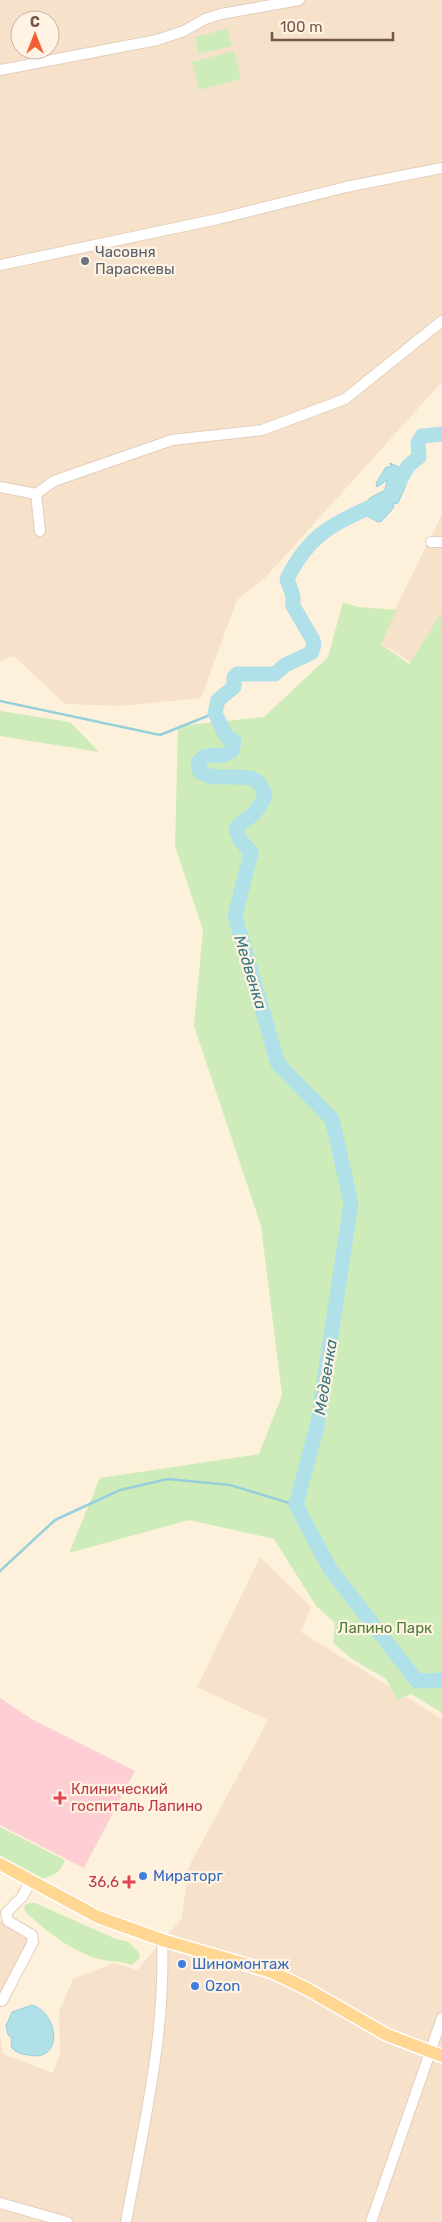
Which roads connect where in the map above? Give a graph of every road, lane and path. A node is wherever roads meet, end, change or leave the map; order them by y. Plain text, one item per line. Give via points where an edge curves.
1 (299, 0) edge
2 (0, 70) edge
3 (442, 168) edge
4 (0, 265) edge
5 (442, 321) edge
6 (0, 487) edge
7 (36, 494) junction
8 (40, 531) dead end
9 (431, 542) dead end
10 (442, 542) edge
11 (0, 1864) edge
12 (31, 1881) junction
13 (162, 1940) junction
14 (0, 2001) edge
15 (442, 2018) edge
16 (436, 2054) edge
17 (0, 2203) edge
18 (40, 2219) edge
19 (66, 2222) edge
20 (126, 2222) edge
21 (371, 2222) edge

1 - 2 street via 221,14 205,19 184,32 156,40
3 - 4 street
5 - 7 street via 345,399 262,430 172,440 54,481
6 - 7 street
7 - 8 street
9 - 10 street
11 - 12 main road
12 - 13 main road via 98,1916
12 - 14 street via 22,1897 6,1913 8,1921 32,1935 33,1942
13 - 16 main road via 272,1972 387,2035
13 - 20 street via 161,2015
15 - 16 street
16 - 21 street
17 - 18 street
18 - 19 street

